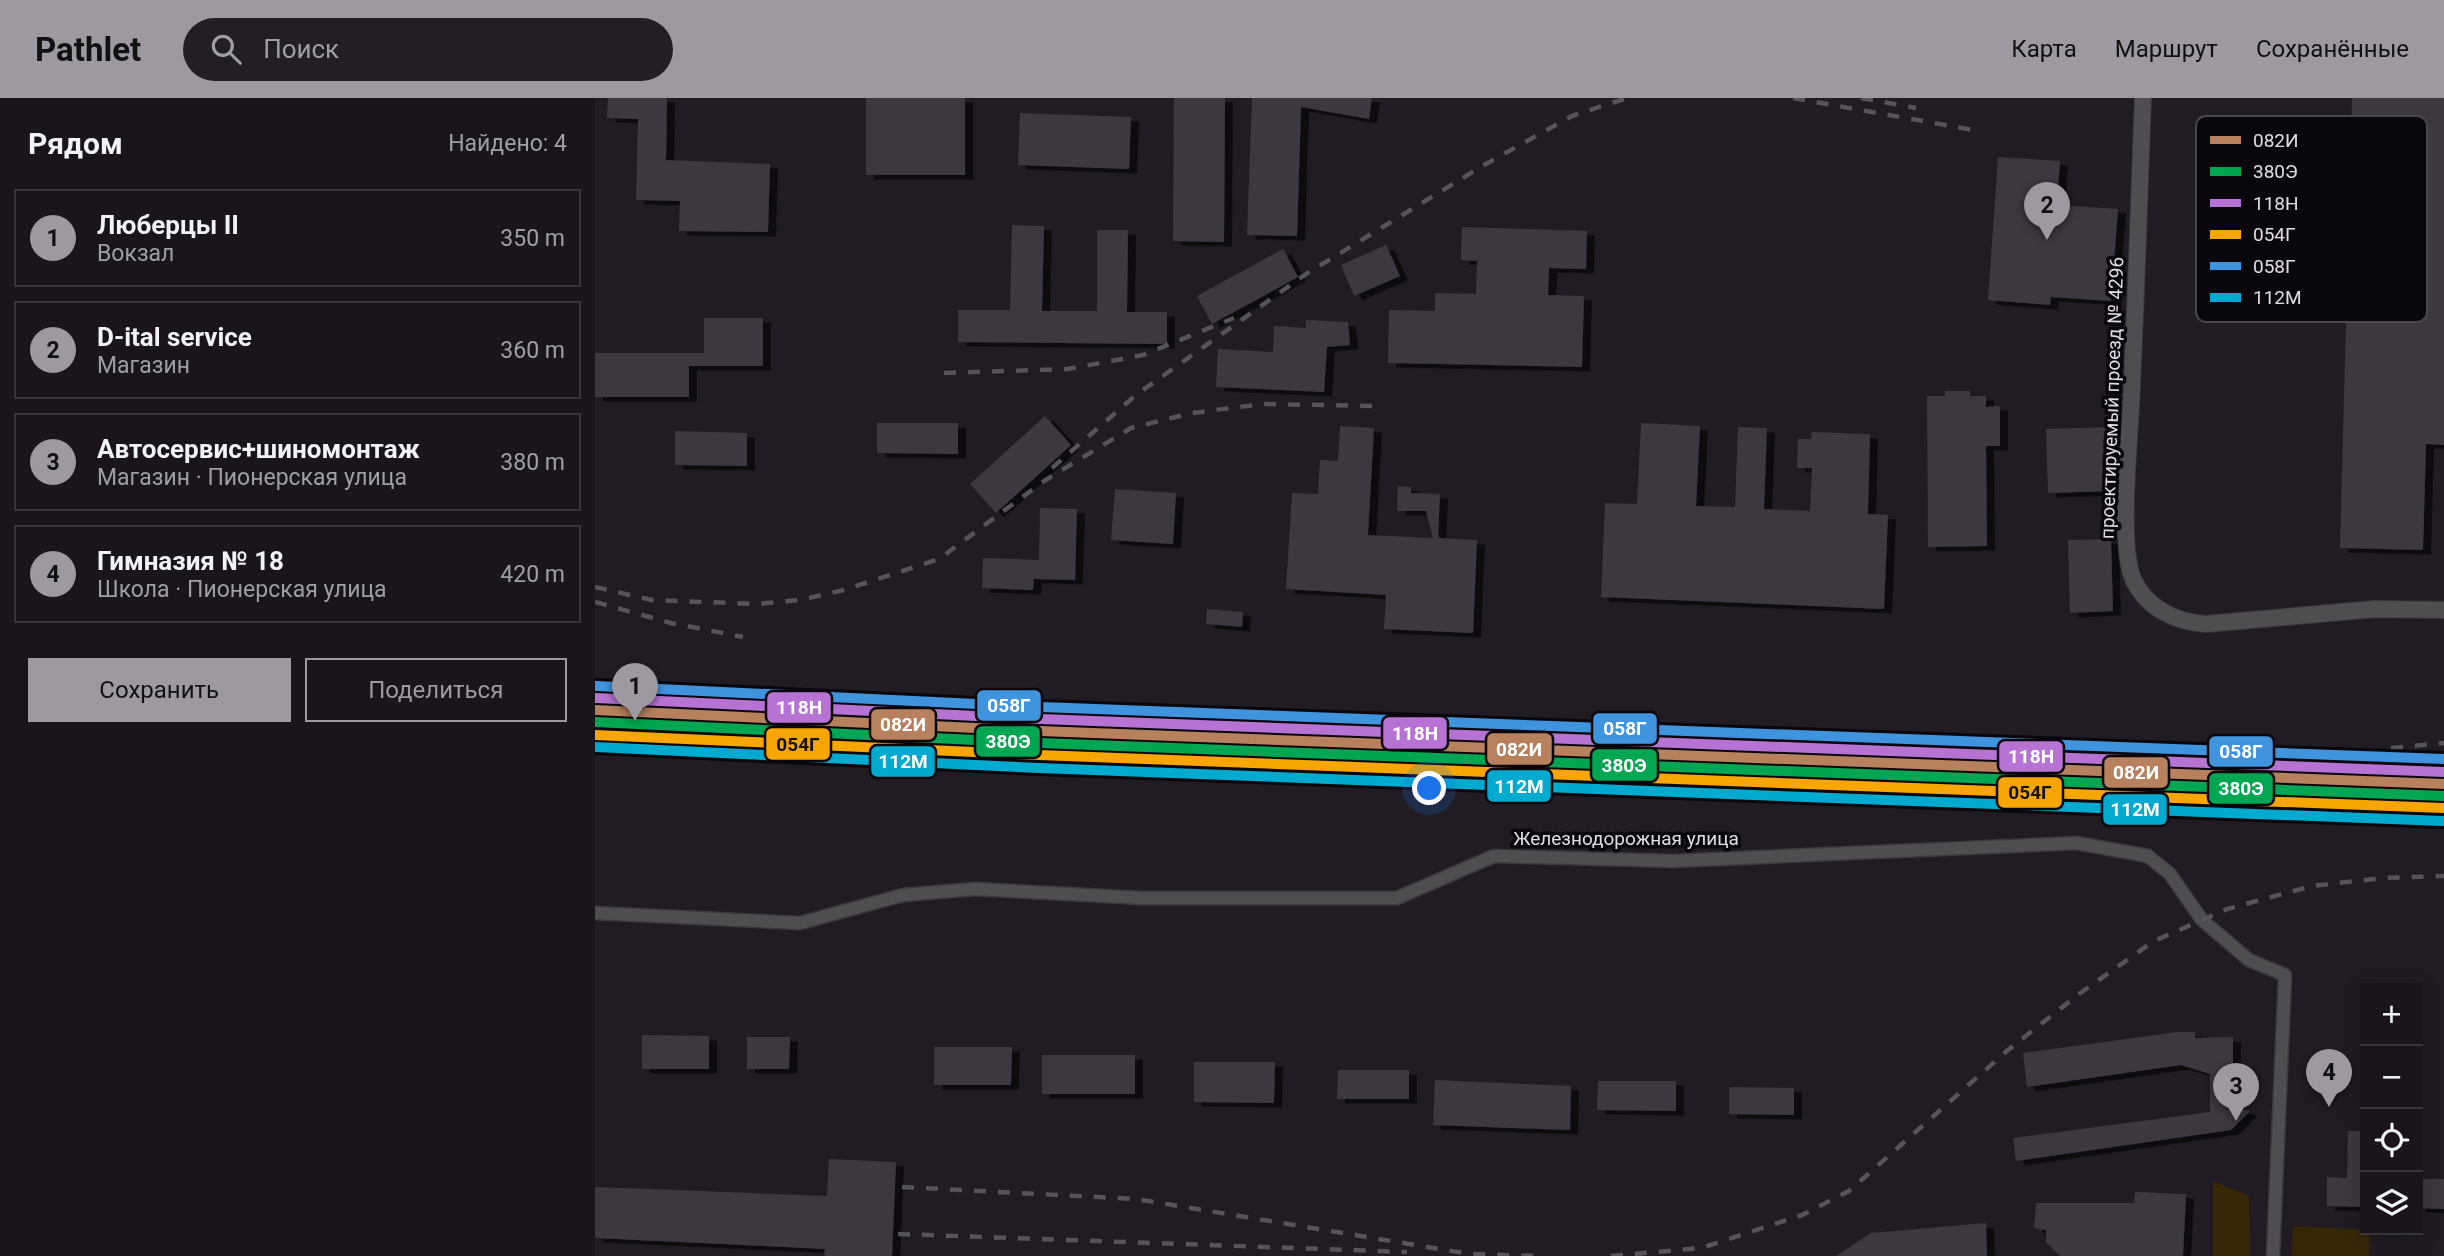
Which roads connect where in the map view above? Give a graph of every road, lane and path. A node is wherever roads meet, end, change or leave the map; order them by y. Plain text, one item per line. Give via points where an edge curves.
1 (2143, 98) edge
2 (2444, 610) edge
3 (595, 912) edge
4 (2273, 1256) edge

1 - 2 street, проектируемый проезд № 4296 via 2127,486 2133,579 2158,609 2181,622 2206,624 2375,609
3 - 4 street, Железнодорожная улица via 800,923 903,895 975,890 1142,898 1397,898 1494,856 1674,861 2077,843 2148,856 2170,874 2201,920 2249,960 2285,975

